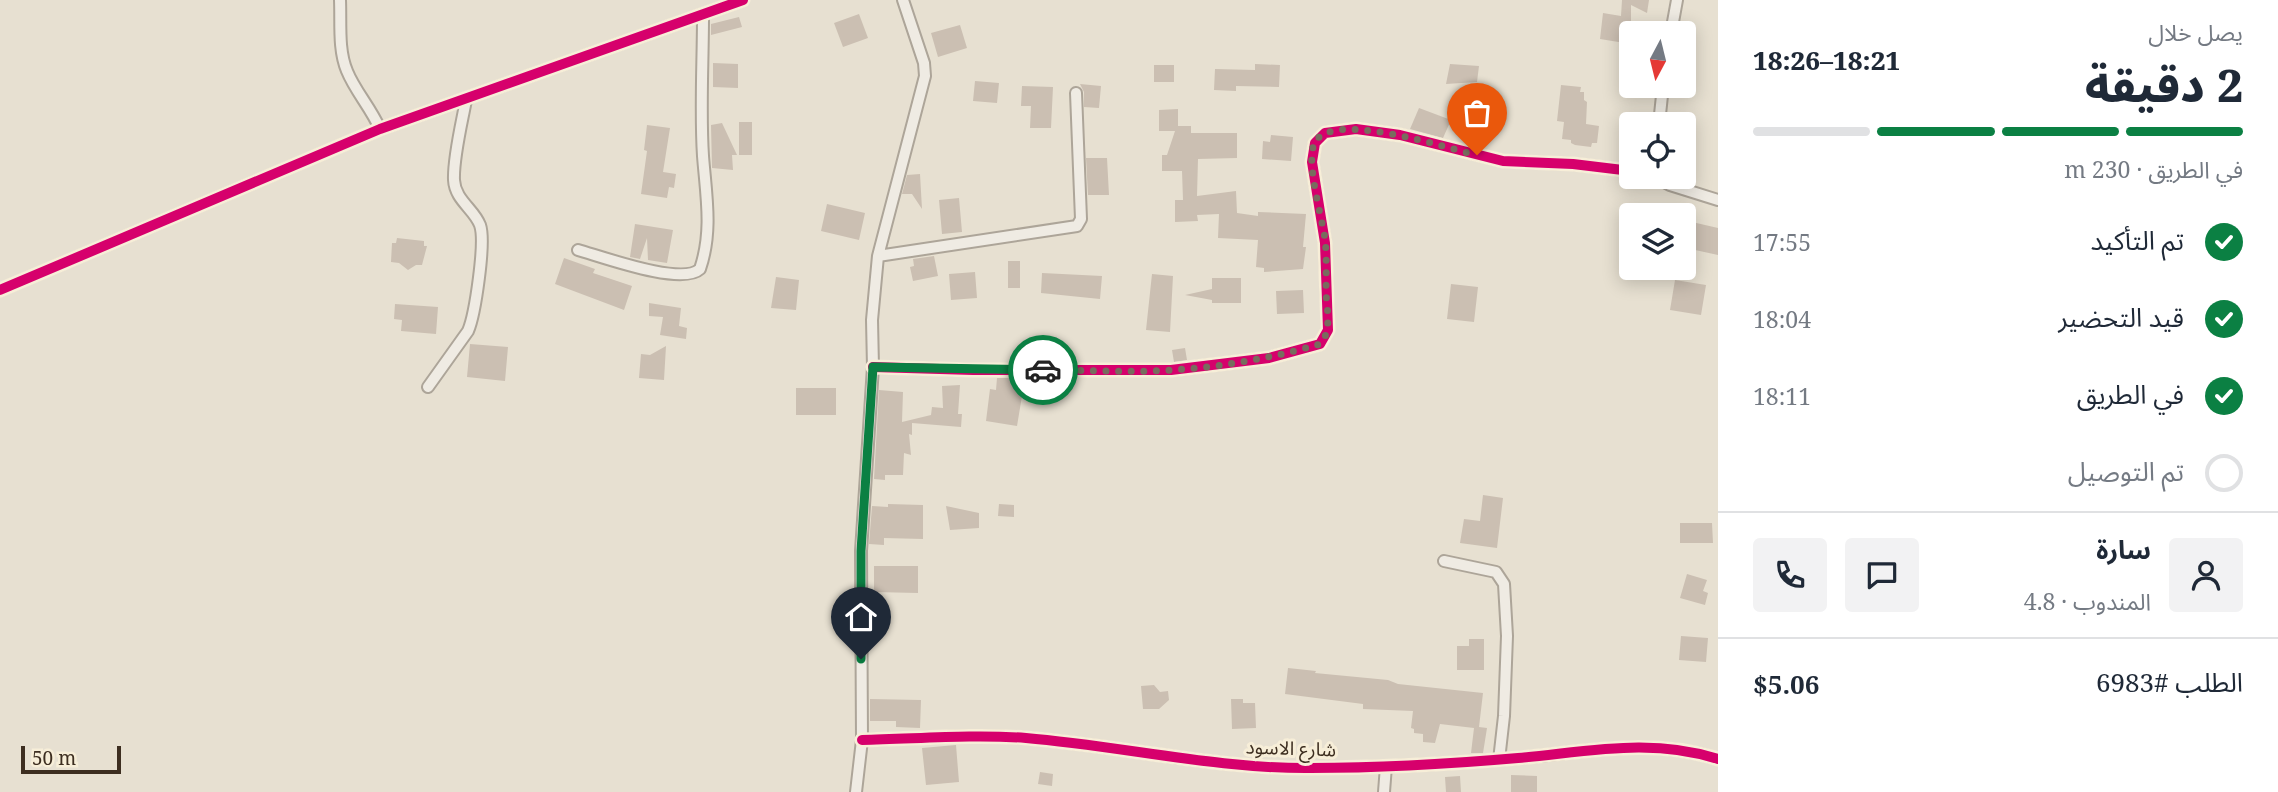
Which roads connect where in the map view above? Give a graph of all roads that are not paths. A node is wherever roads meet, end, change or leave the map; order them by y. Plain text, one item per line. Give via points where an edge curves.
1 (340, 0) edge
2 (743, 0) edge
3 (903, 0) edge
4 (1677, 0) edge
5 (703, 16) junction
6 (1673, 21) edge
7 (1076, 93) dead end
8 (466, 100) junction
9 (380, 129) junction
10 (1619, 170) edge
11 (1683, 189) edge
12 (1718, 200) edge
13 (578, 250) dead end
14 (878, 256) junction
15 (0, 290) edge
16 (873, 367) junction
17 (428, 387) dead end
18 (1444, 561) dead end
19 (862, 740) junction
20 (1718, 758) edge
21 (1499, 760) junction
22 (1386, 766) junction
23 (856, 792) edge
24 (1384, 792) edge

1 - 9 street via 344,62
2 - 5 street
3 - 14 street via 925,63 925,76
4 - 6 street
5 - 8 street
5 - 13 street via 703,155 709,220 700,269 690,275 665,274
7 - 14 street via 1081,219 1077,226
8 - 9 street
8 - 17 street via 454,183 481,228 476,296 468,331
9 - 15 street
10 - 16 street via 1503,162 1400,135 1356,129 1325,133 1315,143 1312,162 1325,243 1328,330 1320,344 1269,358 1171,370
11 - 12 street
14 - 16 street
16 - 19 street via 861,551
18 - 21 street via 1496,572 1504,584 1507,636
19 - 22 street, شارع الاسود via 1022,738 1267,767
19 - 23 street
20 - 21 street, شارع الاسود via 1689,750 1615,747
21 - 22 street, شارع الاسود
22 - 24 street

